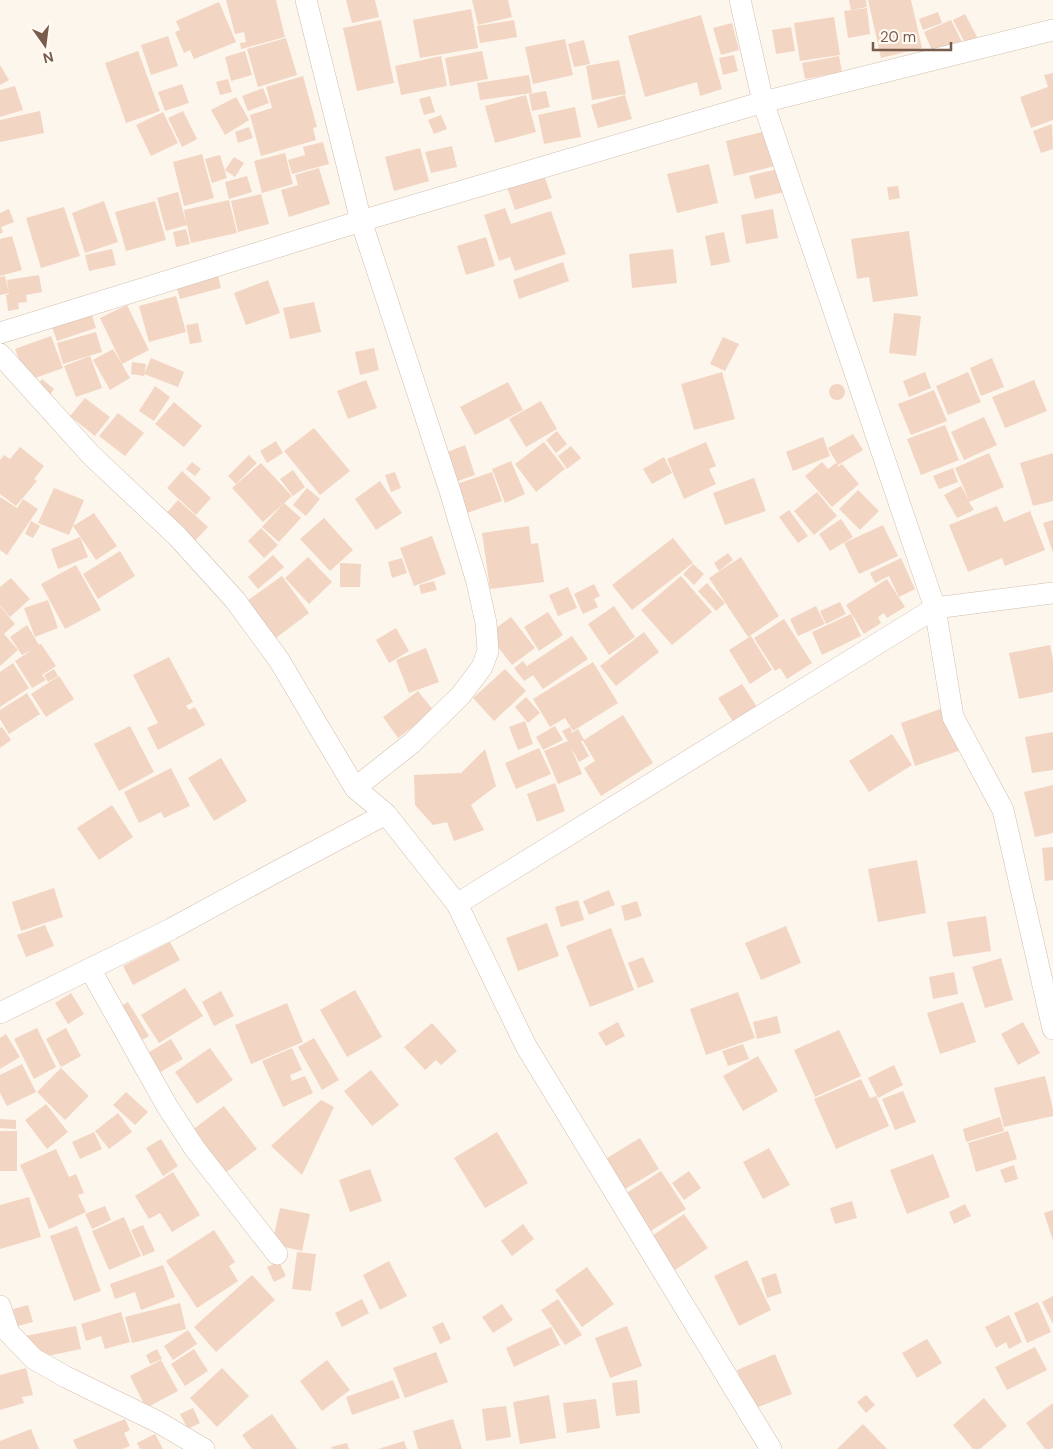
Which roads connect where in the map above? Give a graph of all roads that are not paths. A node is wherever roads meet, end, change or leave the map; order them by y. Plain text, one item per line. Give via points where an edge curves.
1 (306, 0) edge
2 (740, 0) edge
3 (1053, 30) edge
4 (763, 102) junction
5 (361, 221) junction
6 (0, 333) edge
7 (0, 354) edge
8 (1053, 593) edge
9 (935, 608) junction
10 (355, 788) junction
11 (386, 814) junction
12 (456, 904) junction
13 (90, 970) junction
14 (0, 1013) edge
15 (1053, 1029) edge
16 (277, 1254) dead end
17 (0, 1306) edge
18 (204, 1449) edge
19 (771, 1449) edge

1 - 5 street
2 - 4 street
3 - 4 street
4 - 5 street
4 - 9 street
5 - 6 street
5 - 10 street via 450,491 486,623 488,651 482,667 461,695 412,743
7 - 10 street via 91,455 177,536 235,600 279,660
8 - 9 street
9 - 12 street
9 - 15 street via 953,718 1003,810
10 - 11 street
11 - 12 street
11 - 13 street
12 - 19 street via 526,1046
13 - 14 street
13 - 16 street via 166,1106 195,1149
17 - 18 street via 9,1333 34,1359

